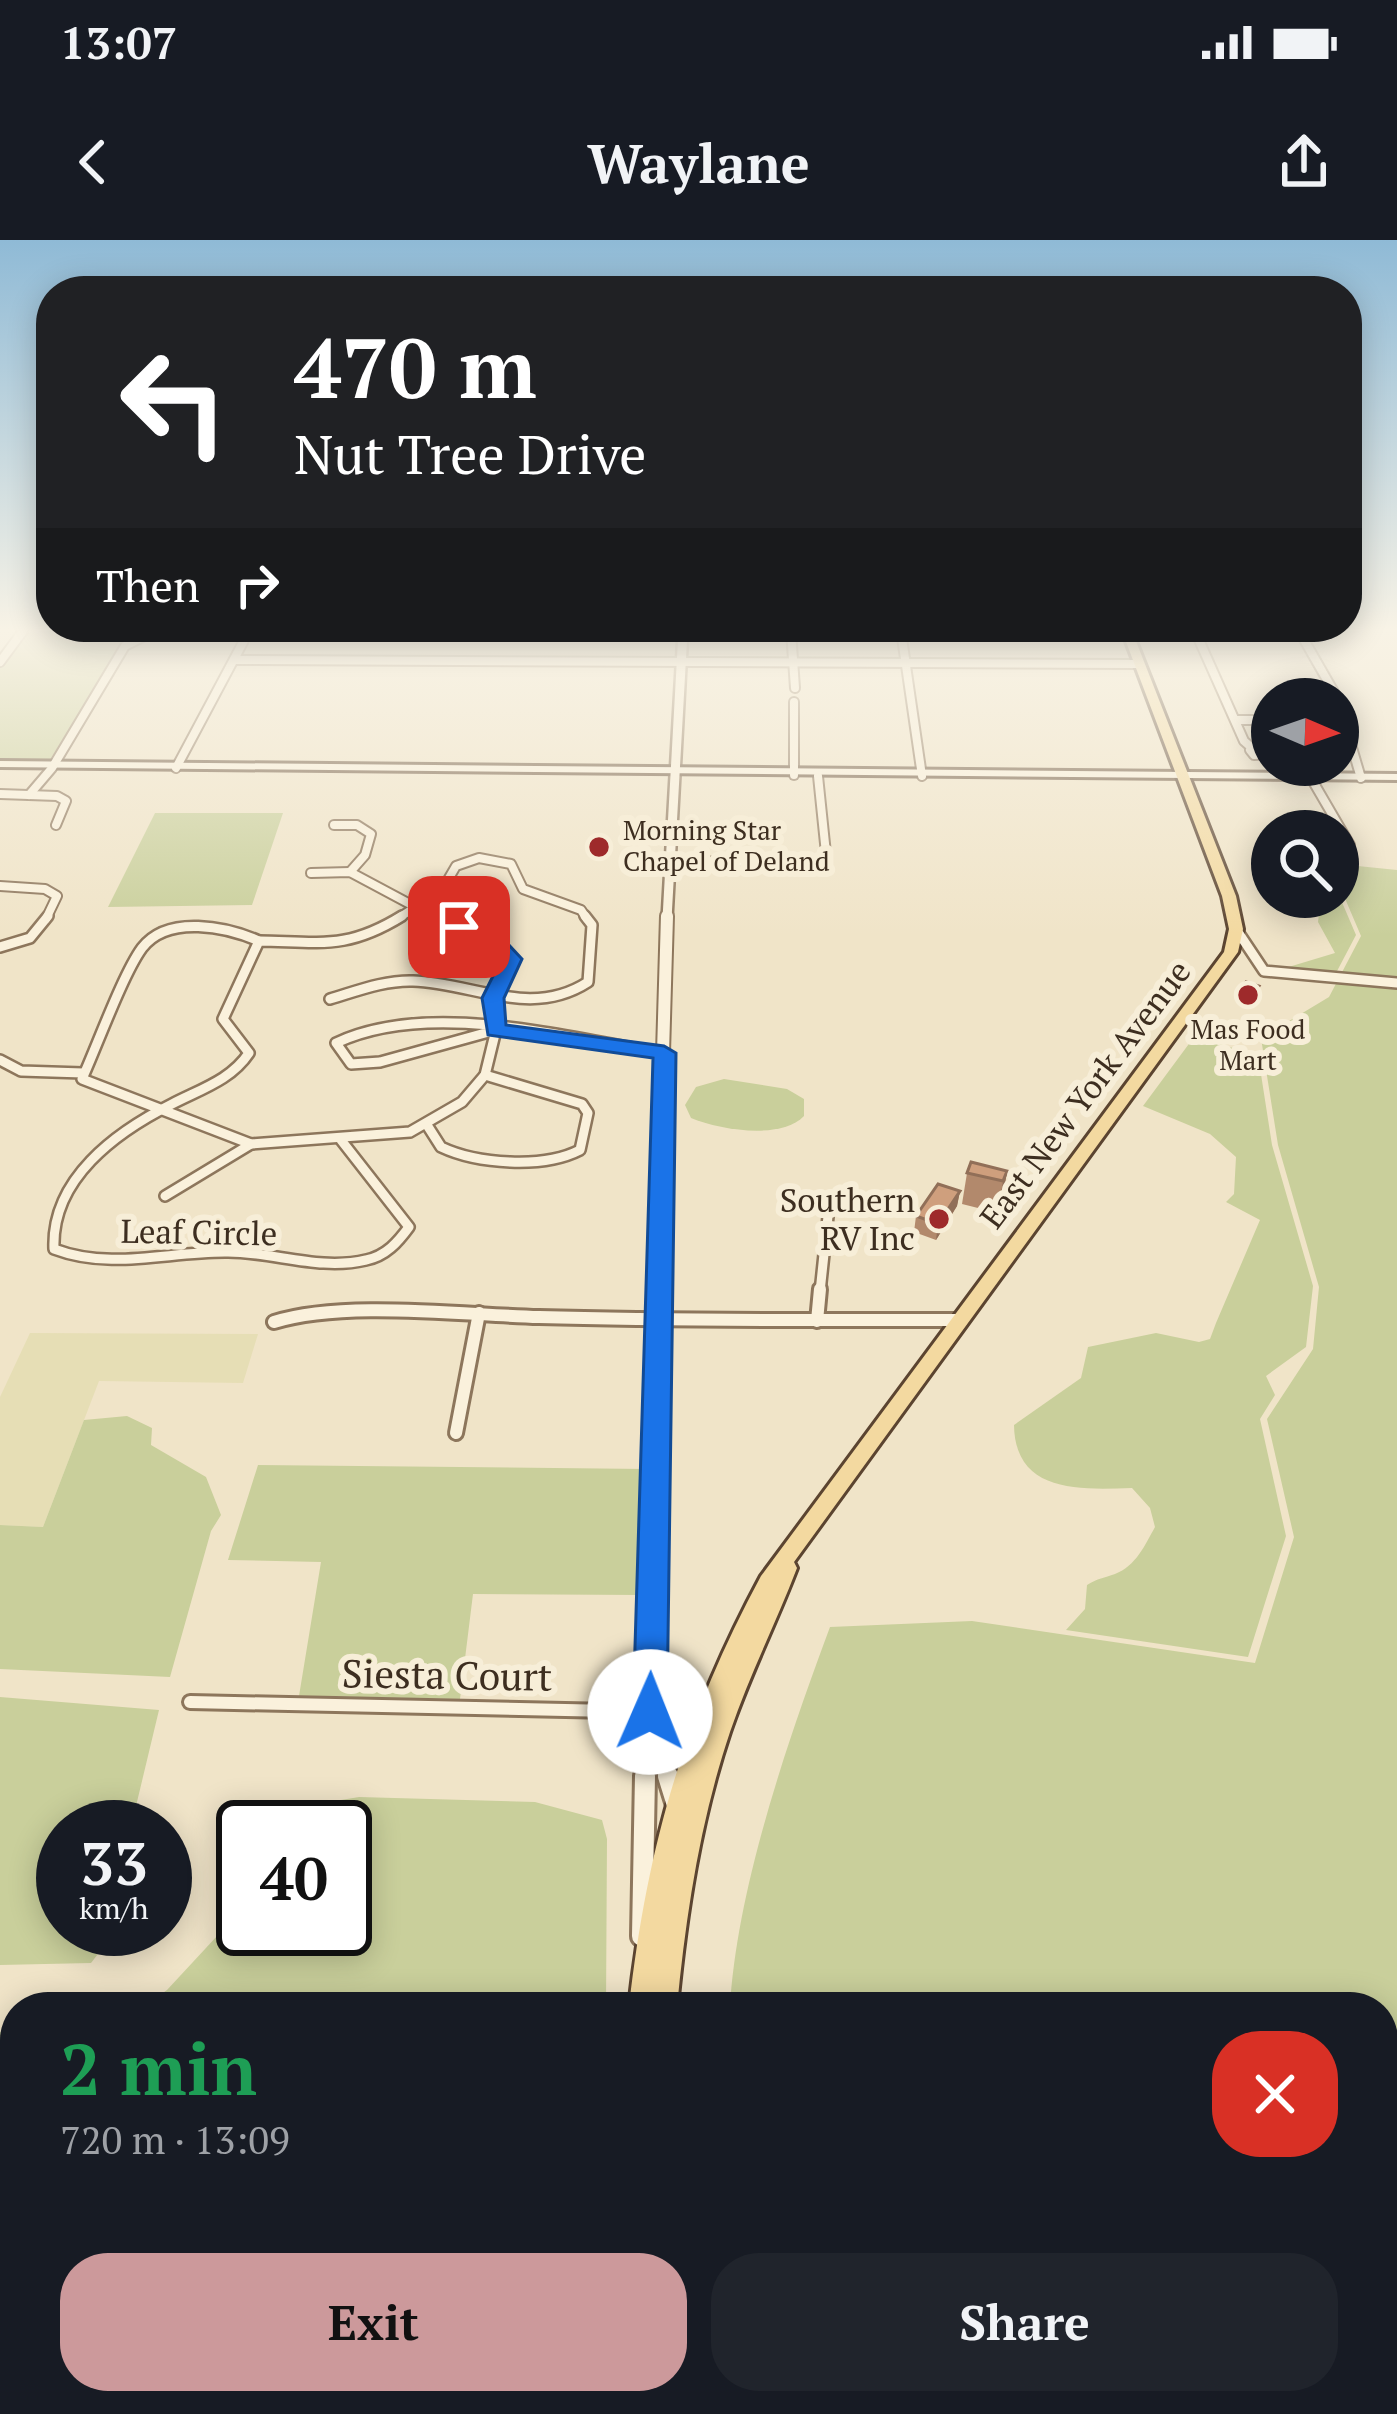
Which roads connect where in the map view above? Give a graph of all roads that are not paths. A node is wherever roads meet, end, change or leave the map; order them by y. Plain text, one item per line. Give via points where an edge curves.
1 (71, 732) edge
2 (195, 732) edge
3 (677, 732) edge
4 (794, 732) edge
5 (915, 732) edge
6 (1166, 732) edge
7 (0, 764) edge
8 (50, 766) junction
9 (176, 768) junction
10 (674, 773) junction
11 (1359, 774) edge
12 (794, 775) junction
13 (818, 776) junction
14 (922, 776) junction
15 (1183, 777) junction
16 (1397, 777) edge
17 (1251, 778) edge
18 (1361, 778) joint
19 (0, 794) edge
20 (30, 794) junction
21 (56, 825) dead end
22 (334, 825) dead end
23 (669, 861) junction
24 (350, 872) junction
25 (311, 873) dead end
26 (0, 886) edge
27 (417, 906) junction
28 (1236, 929) junction
29 (259, 941) junction
30 (0, 947) edge
31 (1397, 983) edge
32 (493, 998) junction
33 (330, 999) dead end
34 (496, 1030) junction
35 (664, 1053) junction
36 (0, 1060) edge
37 (83, 1073) junction
38 (485, 1075) junction
39 (162, 1108) junction
40 (427, 1125) junction
41 (340, 1140) junction
42 (251, 1144) junction
43 (165, 1196) dead end
44 (830, 1207) dead end
45 (479, 1313) junction
46 (656, 1320) junction
47 (962, 1320) junction
48 (817, 1321) junction
49 (274, 1322) dead end
50 (456, 1433) dead end
51 (793, 1552) junction
52 (731, 1700) junction
53 (190, 1702) dead end
54 (650, 1712) junction
55 (703, 1713) junction
56 (675, 1798) junction
57 (682, 1867) junction
58 (649, 1992) edge
59 (650, 1992) edge
60 (652, 1992) edge

1 - 8 street
2 - 9 street
3 - 10 street
4 - 12 street
5 - 14 street
6 - 15 main road
7 - 8 main road
8 - 9 main road
8 - 20 street
9 - 10 main road
10 - 12 main road
10 - 23 street
11 - 18 street
12 - 13 main road
13 - 14 main road
13 - 23 street via 827,863
14 - 15 main road
15 - 17 main road
15 - 28 main road
16 - 18 main road
19 - 20 street
20 - 21 street via 66,801
22 - 24 street via 370,834
23 - 35 street
24 - 25 street
24 - 27 street
26 - 30 street via 57,896 37,937
27 - 29 street via 343,943
27 - 32 street via 512,959
27 - 32 street via 442,890 456,866 490,858 517,869 523,889 589,916 582,988 560,997
28 - 31 street via 1264,971
28 - 47 main road, East New York Avenue via 1217,977
29 - 37 street via 198,927 154,938 128,972
29 - 39 street via 223,1019 249,1053 237,1071
32 - 33 street via 413,981
32 - 34 street
34 - 34 street via 381,1024 336,1043 351,1064 380,1062
34 - 35 street
34 - 38 street
35 - 46 street
36 - 37 street via 21,1071
37 - 39 street via 97,1087
38 - 40 street
38 - 40 street via 582,1104 588,1113 580,1150 560,1160 460,1154 444,1149
39 - 41 street, Leaf Circle via 105,1142 81,1170 52,1232 54,1249 72,1258 373,1258 409,1227
39 - 42 street
40 - 41 street
41 - 42 street
42 - 43 street
44 - 48 street
45 - 46 street
45 - 49 street via 296,1315
45 - 50 street
46 - 48 street
46 - 54 street
47 - 48 street
47 - 51 main road, East New York Avenue
51 - 52 main road, East New York Avenue
51 - 55 main road, East New York Avenue via 746,1621
52 - 55 main road
52 - 57 main road, East New York Avenue
53 - 54 street, Siesta Court
54 - 55 street, Siesta Court
54 - 56 street
54 - 58 street via 641,1864
55 - 56 main road, East New York Avenue
56 - 57 street
56 - 59 main road, East New York Avenue via 651,1916
57 - 60 main road, East New York Avenue

